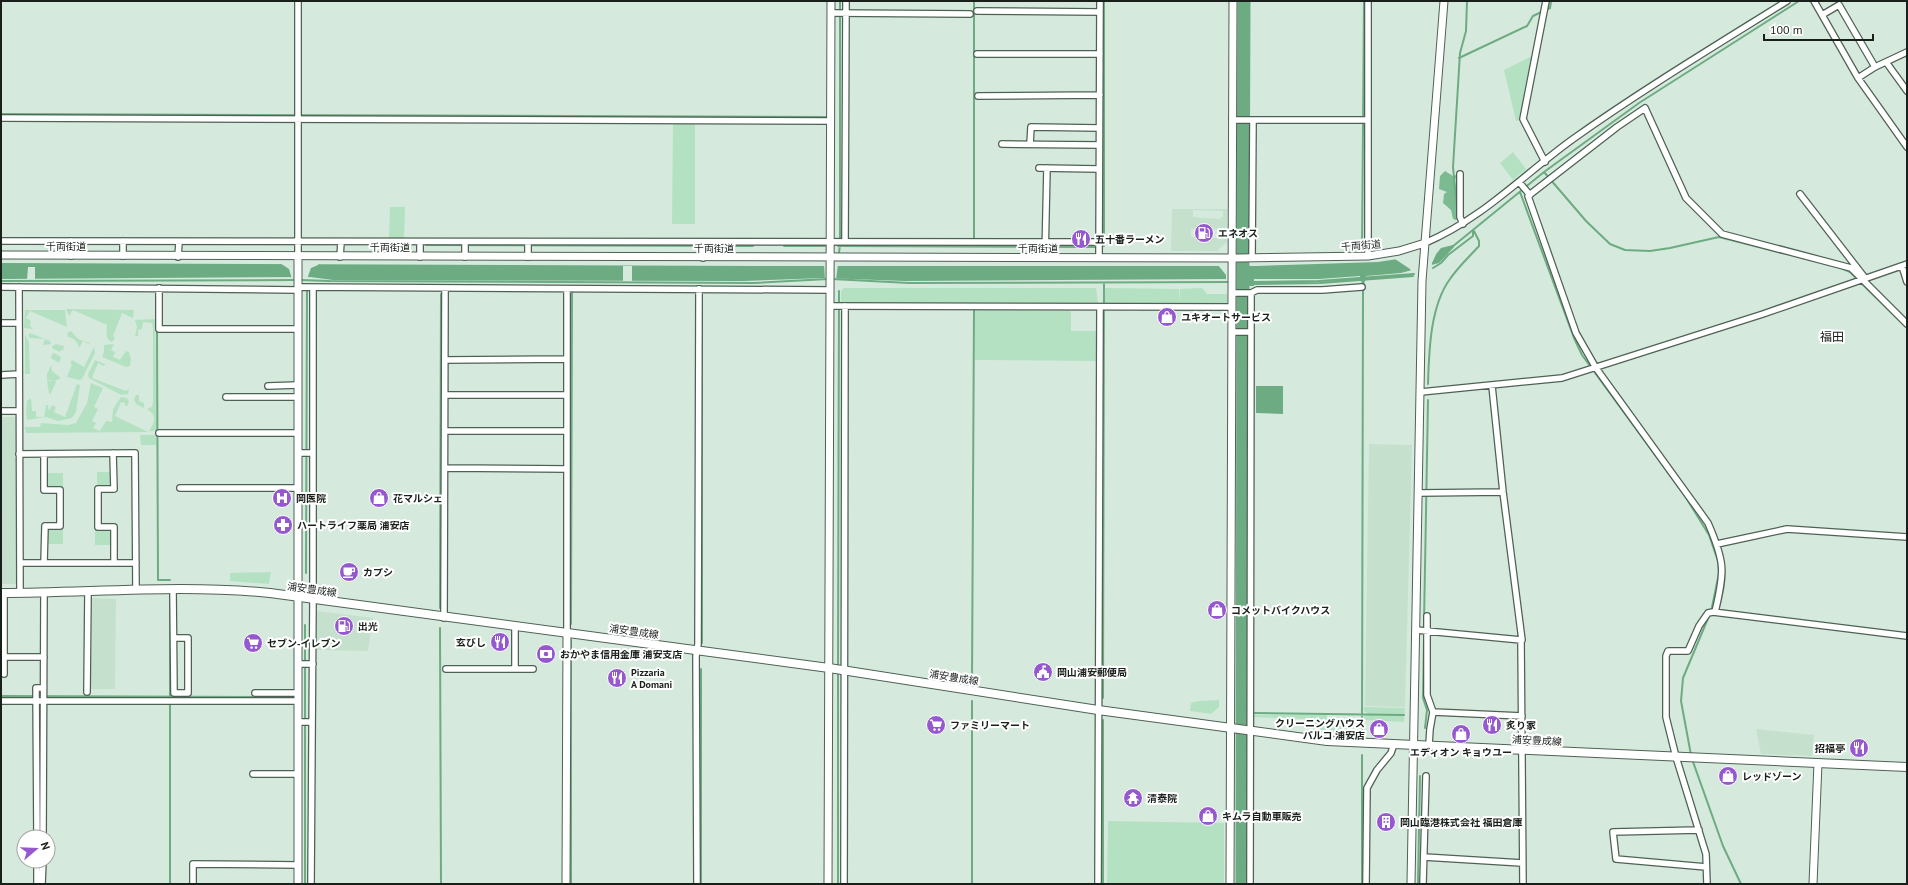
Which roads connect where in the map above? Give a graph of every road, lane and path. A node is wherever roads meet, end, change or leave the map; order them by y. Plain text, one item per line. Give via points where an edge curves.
1 (298, 1) edge
2 (831, 1) edge
3 (846, 1) edge
4 (1100, 1) edge
5 (1233, 1) edge
6 (1368, 1) edge
7 (1444, 1) edge
8 (1546, 1) edge
9 (1787, 1) edge
10 (1814, 1) edge
11 (977, 11) dead end
12 (1100, 12) junction
13 (839, 13) junction
14 (970, 14) dead end
15 (1822, 15) junction
16 (1907, 52) edge
17 (978, 54) dead end
18 (1100, 54) junction
19 (1886, 62) junction
20 (1875, 67) junction
21 (1858, 78) junction
22 (1907, 91) edge
23 (1100, 95) junction
24 (978, 96) dead end
25 (298, 116) junction
26 (1, 118) edge
27 (830, 120) junction
28 (1236, 120) junction
29 (1250, 120) junction
30 (1367, 120) junction
31 (1100, 128) junction
32 (1905, 139) edge
33 (1002, 144) dead end
34 (1030, 144) junction
35 (1099, 145) junction
36 (1907, 147) edge
37 (1544, 162) junction
38 (1039, 168) dead end
39 (1047, 168) junction
40 (1099, 169) junction
41 (1460, 174) dead end
42 (1520, 183) junction
43 (1529, 194) junction
44 (1800, 194) dead end
45 (1463, 224) junction
46 (1, 241) edge
47 (298, 242) junction
48 (341, 242) junction
49 (420, 242) junction
50 (833, 242) junction
51 (844, 242) junction
52 (1099, 242) junction
53 (1425, 243) junction
54 (71, 244) junction
55 (123, 244) junction
56 (179, 244) junction
57 (465, 244) junction
58 (528, 244) junction
59 (703, 245) junction
60 (1045, 245) junction
61 (1, 256) edge
62 (71, 256) junction
63 (123, 256) junction
64 (1368, 256) junction
65 (178, 257) junction
66 (340, 257) junction
67 (420, 257) junction
68 (465, 257) junction
69 (528, 257) junction
70 (703, 258) junction
71 (1045, 258) junction
72 (1099, 258) junction
73 (1252, 258) junction
74 (298, 260) junction
75 (830, 261) junction
76 (1232, 262) junction
77 (1904, 265) edge
78 (1861, 280) junction
79 (1907, 282) edge
80 (298, 286) junction
81 (1, 287) edge
82 (19, 287) junction
83 (1362, 287) dead end
84 (159, 288) junction
85 (313, 288) junction
86 (445, 289) junction
87 (567, 289) junction
88 (699, 290) junction
89 (830, 290) junction
90 (1234, 291) junction
91 (1249, 293) junction
92 (838, 306) junction
93 (1103, 307) junction
94 (1232, 307) junction
95 (19, 323) junction
96 (1, 324) edge
97 (1907, 324) edge
98 (298, 329) junction
99 (1235, 332) junction
100 (1250, 332) junction
101 (445, 360) junction
102 (567, 360) junction
103 (1593, 369) junction
104 (19, 374) junction
105 (1, 375) edge
106 (268, 386) dead end
107 (298, 386) junction
108 (1492, 386) junction
109 (1421, 392) junction
110 (445, 395) junction
111 (567, 395) junction
112 (226, 397) dead end
113 (298, 397) junction
114 (1, 411) edge
115 (19, 411) junction
116 (445, 431) junction
117 (567, 431) junction
118 (160, 433) dead end
119 (298, 433) junction
120 (113, 453) junction
121 (306, 453) junction
122 (19, 454) junction
123 (44, 454) junction
124 (444, 468) junction
125 (567, 469) junction
126 (180, 488) dead end
127 (298, 488) junction
128 (1503, 492) junction
129 (1424, 493) junction
130 (1907, 537) edge
131 (1717, 544) junction
132 (20, 563) junction
133 (44, 563) junction
134 (114, 563) junction
135 (136, 563) junction
136 (173, 589) junction
137 (136, 590) junction
138 (88, 591) junction
139 (44, 592) junction
140 (3, 593) edge
141 (20, 593) junction
142 (298, 596) junction
143 (313, 599) junction
144 (1712, 612) junction
145 (1427, 616) dead end
146 (444, 618) junction
147 (515, 627) junction
148 (1416, 630) junction
149 (567, 632) junction
150 (1428, 632) junction
151 (1907, 636) edge
152 (175, 638) junction
153 (1521, 640) junction
154 (697, 650) junction
155 (4, 657) junction
156 (44, 657) junction
157 (306, 664) junction
158 (446, 669) dead end
159 (515, 669) junction
160 (532, 669) dead end
161 (838, 669) junction
162 (4, 674) dead end
163 (87, 692) dead end
164 (255, 693) dead end
165 (298, 693) junction
166 (41, 699) junction
167 (1, 701) edge
168 (298, 701) junction
169 (1098, 710) junction
170 (1433, 712) junction
171 (1522, 716) junction
172 (305, 722) junction
173 (1234, 729) junction
174 (1250, 731) junction
175 (1394, 744) junction
176 (1413, 745) junction
177 (1429, 745) junction
178 (1522, 750) junction
179 (1676, 757) junction
180 (1818, 763) junction
181 (1907, 767) edge
182 (253, 774) dead end
183 (298, 774) junction
184 (1426, 776) dead end
185 (37, 829) edge
186 (43, 829) edge
187 (1699, 830) junction
188 (1424, 857) junction
189 (1522, 863) junction
190 (298, 865) junction
191 (1706, 866) junction
192 (37, 869) edge
193 (43, 869) edge
194 (36, 884) edge
195 (42, 884) edge
196 (193, 884) edge
197 (298, 884) edge
198 (311, 884) edge
199 (566, 884) edge
200 (697, 884) edge
201 (828, 884) edge
202 (844, 884) edge
203 (1098, 884) edge
204 (1230, 884) edge
205 (1250, 884) edge
206 (1366, 884) edge
207 (1411, 884) edge
208 (1423, 884) edge
209 (1523, 884) edge
210 (1707, 884) edge
211 (1813, 884) edge

1 - 25 street
2 - 13 street
3 - 13 street
4 - 12 street
5 - 28 street
6 - 30 street
7 - 53 street
8 - 37 street via 1523,119
9 - 37 street via 1572,140
10 - 15 street
11 - 12 street
12 - 18 street
13 - 14 street
13 - 27 street
13 - 51 street
15 - 20 street via 1839,5
15 - 21 street
16 - 19 street
17 - 18 street
18 - 23 street
19 - 20 street
19 - 22 street
20 - 21 street
21 - 32 street
23 - 24 street
23 - 31 street
25 - 26 street
25 - 27 street
25 - 47 street
27 - 50 street
28 - 29 street
28 - 76 street
29 - 30 street
29 - 73 street
30 - 64 street
31 - 34 street via 1031,127
31 - 35 street
32 - 36 street
33 - 34 street
34 - 35 street
35 - 40 street
37 - 42 street
38 - 39 street
39 - 40 street
39 - 60 street
40 - 52 street
41 - 45 street via 1460,217
42 - 43 street
42 - 45 street
43 - 78 street via 1646,108 1686,198 1722,234 1846,266
43 - 103 street via 1576,333
44 - 78 street
45 - 53 street
46 - 54 street
47 - 48 street
47 - 56 street
47 - 74 street
48 - 49 street
48 - 66 street
49 - 57 street
49 - 67 street
50 - 51 street
50 - 59 street
50 - 75 street
51 - 60 street
52 - 60 street
52 - 72 street
53 - 64 street, 千両街道 via 1399,251
53 - 109 street via 1422,278
54 - 55 street
54 - 62 street
55 - 56 street
55 - 63 street
56 - 65 street
57 - 58 street
57 - 68 street
58 - 59 street
58 - 69 street
59 - 70 street
60 - 71 street
61 - 62 street, 千両街道
62 - 63 street, 千両街道
63 - 65 street, 千両街道
64 - 73 street, 千両街道
65 - 74 street, 千両街道
66 - 67 street, 千両街道
66 - 74 street, 千両街道
67 - 68 street, 千両街道
68 - 69 street, 千両街道
69 - 70 street, 千両街道
70 - 75 street, 千両街道
71 - 72 street, 千両街道
71 - 75 street, 千両街道
72 - 76 street, 千両街道
73 - 76 street, 千両街道
74 - 80 street
75 - 89 street
76 - 90 street
77 - 78 street
77 - 79 street
78 - 97 street
78 - 103 street
80 - 84 street
80 - 85 street
80 - 98 street
81 - 82 street
82 - 84 street
82 - 95 street
83 - 91 street via 1257,290
84 - 98 street via 159,329
85 - 86 street
85 - 121 street
86 - 87 street
86 - 101 street
87 - 88 street
87 - 102 street
88 - 89 street
88 - 154 street
89 - 92 street
90 - 91 street
90 - 94 street
91 - 100 street
92 - 93 street
92 - 161 street
92 - 161 street
93 - 94 street
93 - 169 street
94 - 99 street
95 - 96 street
95 - 104 street
98 - 107 street
99 - 100 street
99 - 173 street
100 - 174 street
101 - 102 street
101 - 110 street
102 - 111 street
103 - 108 street via 1562,378
103 - 131 street via 1708,524
104 - 105 street
104 - 115 street
106 - 107 street
107 - 113 street
108 - 109 street
108 - 128 street
109 - 129 street
110 - 111 street
110 - 116 street
111 - 117 street
112 - 113 street
113 - 119 street
114 - 115 street
115 - 122 street
116 - 117 street
116 - 124 street
117 - 125 street
118 - 119 street
119 - 121 street
120 - 123 street
120 - 134 street via 114,489 98,489 98,527 114,527
120 - 135 street via 135,453
121 - 127 street
121 - 143 street
122 - 123 street
122 - 132 street
123 - 133 street via 44,490 60,490 60,526 45,526
124 - 125 street
124 - 146 street
125 - 149 street
126 - 127 street
127 - 142 street
128 - 129 street
128 - 153 street
129 - 148 street
130 - 131 street via 1787,528
131 - 144 street via 1723,572
132 - 133 street
132 - 141 street
133 - 134 street
134 - 135 street
135 - 137 street
136 - 137 main road, 浦安豊成線
136 - 142 main road, 浦安豊成線
136 - 152 street via 172,628
137 - 138 main road, 浦安豊成線
138 - 139 main road, 浦安豊成線
138 - 163 street
139 - 141 main road, 浦安豊成線
139 - 156 street
140 - 141 main road, 浦安豊成線
140 - 155 street
142 - 143 main road, 浦安豊成線
142 - 157 street
143 - 146 main road, 浦安豊成線
143 - 157 street
144 - 151 street
144 - 179 street via 1699,626 1688,651 1668,651 1666,656 1666,717
145 - 150 street
146 - 147 main road, 浦安豊成線
147 - 149 main road, 浦安豊成線
147 - 159 street
148 - 150 street
148 - 176 street
149 - 154 main road, 浦安豊成線
149 - 199 street
150 - 153 street
150 - 170 street via 1427,695
152 - 152 street via 174,693 188,693 188,638
153 - 171 street
154 - 161 main road, 浦安豊成線
154 - 200 street
155 - 156 street
155 - 162 street
156 - 166 street via 44,688 36,688
157 - 165 street
157 - 172 street
158 - 159 street
159 - 160 street
161 - 169 main road, 浦安豊成線
161 - 201 street
161 - 202 street
164 - 165 street
165 - 168 street
166 - 167 street
166 - 168 street
166 - 185 street
166 - 186 street
168 - 172 street
169 - 173 main road, 浦安豊成線
169 - 203 street
170 - 171 street
170 - 177 street
171 - 178 street
172 - 183 street
172 - 198 street
173 - 174 main road, 浦安豊成線
173 - 204 street
174 - 175 main road, 浦安豊成線 via 1328,741
174 - 205 street
175 - 176 main road, 浦安豊成線
175 - 206 street via 1391,753 1367,788
176 - 177 main road, 浦安豊成線
176 - 207 street
177 - 178 main road, 浦安豊成線
178 - 179 main road, 浦安豊成線
178 - 189 street
179 - 180 main road, 浦安豊成線
179 - 187 street
180 - 181 main road, 浦安豊成線
180 - 211 street
182 - 183 street
183 - 190 street
184 - 188 street
187 - 191 street via 1706,854
187 - 191 street via 1614,832 1616,859
188 - 189 street
188 - 208 street
189 - 209 street
190 - 196 street via 194,864
190 - 197 street
191 - 210 street
192 - 194 street
193 - 195 street

